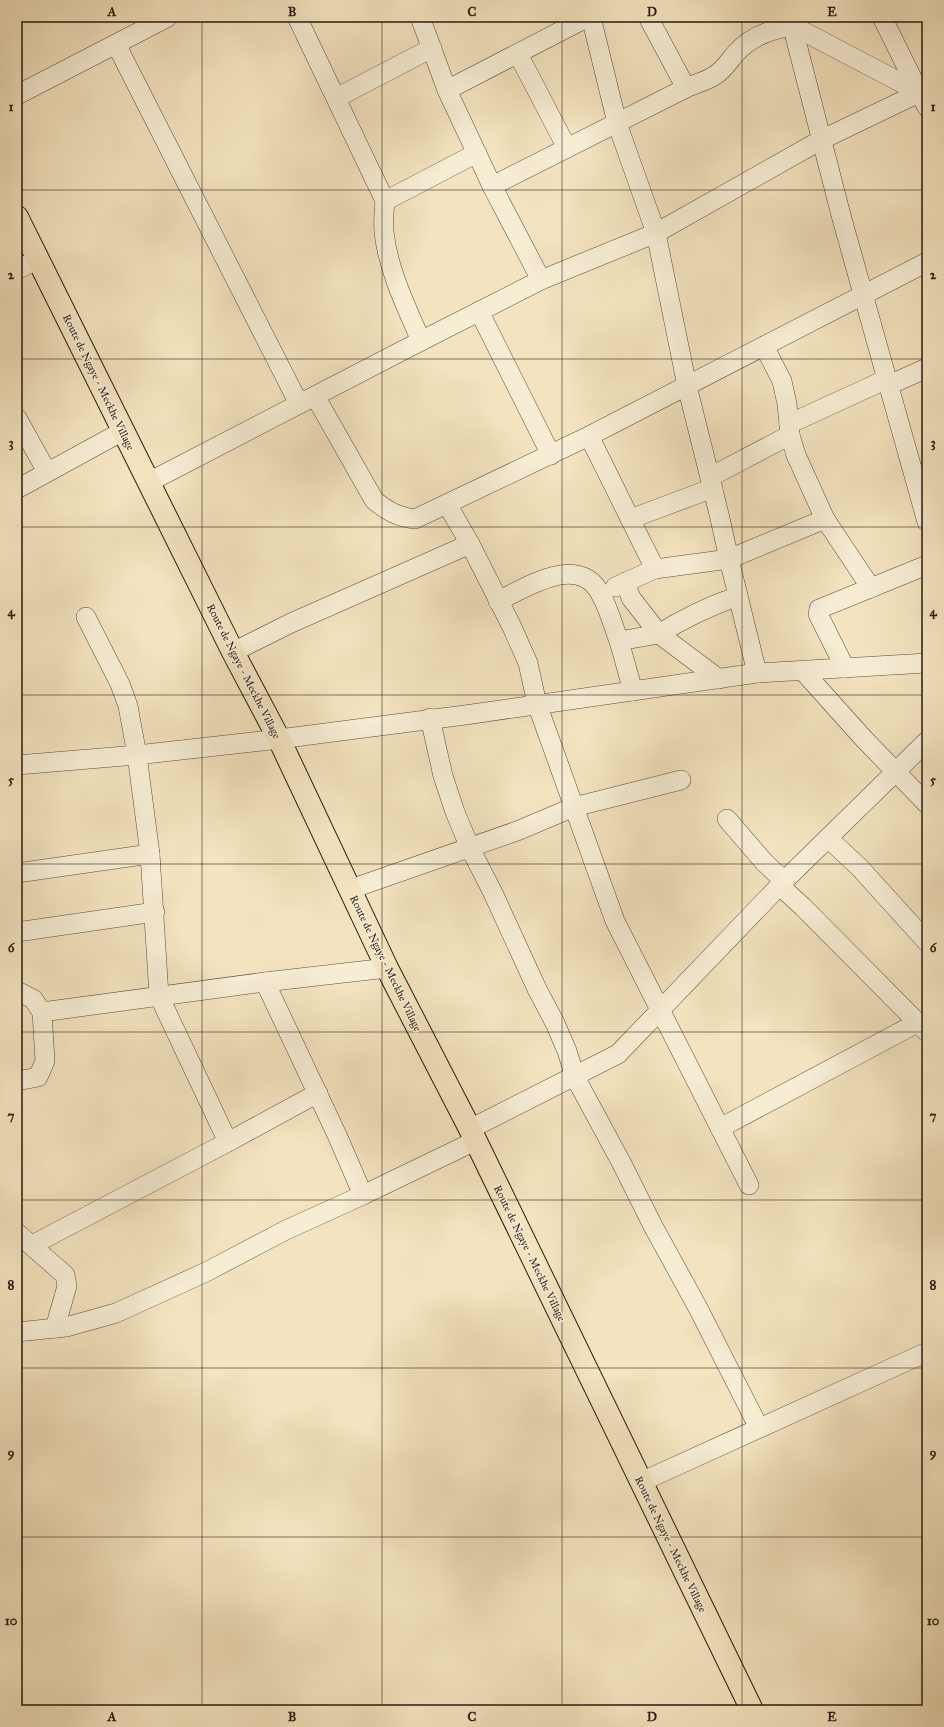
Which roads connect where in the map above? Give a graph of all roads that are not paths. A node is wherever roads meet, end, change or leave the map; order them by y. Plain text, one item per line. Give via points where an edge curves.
1 (168, 17) edge
2 (297, 17) edge
3 (420, 17) edge
4 (588, 17) edge
5 (591, 17) edge
6 (648, 17) edge
7 (882, 17) edge
8 (792, 22) edge
9 (116, 44) junction
10 (432, 48) junction
11 (518, 54) junction
12 (686, 88) junction
13 (447, 90) junction
14 (17, 95) edge
15 (924, 96) edge
16 (336, 98) junction
17 (617, 123) junction
18 (821, 140) junction
19 (567, 148) junction
20 (477, 154) junction
21 (492, 186) junction
22 (385, 201) junction
23 (17, 217) edge
24 (656, 233) junction
25 (38, 259) junction
26 (927, 262) edge
27 (17, 270) edge
28 (541, 280) junction
29 (864, 294) junction
30 (479, 311) junction
31 (421, 341) junction
32 (764, 346) junction
33 (927, 368) edge
34 (888, 382) junction
35 (686, 386) junction
36 (307, 400) junction
37 (17, 418) edge
38 (789, 429) junction
39 (123, 431) junction
40 (589, 436) junction
41 (550, 455) junction
42 (47, 472) junction
43 (149, 482) junction
44 (711, 482) junction
45 (17, 489) edge
46 (447, 504) junction
47 (630, 519) junction
48 (825, 519) junction
49 (927, 522) edge
50 (470, 544) junction
51 (729, 558) junction
52 (927, 566) edge
53 (655, 569) junction
54 (625, 582) junction
55 (871, 588) junction
56 (601, 594) junction
57 (738, 596) junction
58 (498, 601) junction
59 (86, 617) dead end
60 (659, 634) junction
61 (619, 641) junction
62 (234, 652) junction
63 (927, 663) edge
64 (845, 668) junction
65 (803, 671) junction
66 (758, 673) junction
67 (719, 679) junction
68 (633, 690) junction
69 (537, 704) junction
70 (430, 718) junction
71 (279, 739) junction
72 (927, 741) edge
73 (137, 755) junction
74 (17, 765) edge
75 (896, 772) junction
76 (681, 780) dead end
77 (927, 804) edge
78 (574, 807) junction
79 (727, 819) dead end
80 (828, 838) junction
81 (470, 848) junction
82 (150, 854) junction
83 (17, 873) edge
84 (782, 883) junction
85 (351, 890) junction
86 (155, 912) junction
87 (17, 932) edge
88 (927, 942) edge
89 (387, 968) junction
90 (265, 982) junction
91 (17, 991) edge
92 (159, 996) junction
93 (660, 1011) junction
94 (42, 1012) junction
95 (922, 1027) edge
96 (575, 1077) junction
97 (17, 1081) edge
98 (318, 1094) junction
99 (720, 1128) junction
100 (472, 1135) junction
101 (228, 1142) junction
102 (749, 1185) dead end
103 (363, 1195) junction
104 (17, 1232) edge
105 (32, 1245) junction
106 (55, 1328) junction
107 (17, 1332) edge
108 (927, 1352) edge
109 (759, 1428) junction
110 (641, 1482) junction
111 (752, 1710) edge

1 - 9 street
2 - 16 street
3 - 10 street
4 - 11 street
5 - 17 street
6 - 12 street
7 - 15 street
8 - 12 street via 759,35 736,53 714,76
8 - 15 street
8 - 18 street
9 - 14 street
9 - 36 street
10 - 13 street
10 - 16 street
11 - 13 street
11 - 19 street
12 - 17 street
13 - 20 street
15 - 18 street
16 - 22 street
17 - 19 street
17 - 24 street
18 - 24 street
18 - 29 street
19 - 21 street
20 - 21 street
20 - 22 street
21 - 28 street
22 - 31 street via 384,231 388,255
23 - 25 main road, Route de Ngaye - Meckhe Village
24 - 28 street
24 - 35 street
25 - 27 street
25 - 39 main road, Route de Ngaye - Meckhe Village
26 - 29 street
28 - 30 street
29 - 32 street
29 - 34 street
30 - 31 street
30 - 41 street
31 - 36 street
32 - 35 street
32 - 38 street via 782,380
33 - 34 street
34 - 38 street
34 - 49 street
35 - 40 street
35 - 44 street
36 - 43 street
36 - 46 street via 374,500 386,510 400,517 415,519
37 - 42 street
38 - 44 street
38 - 48 street via 796,455
39 - 42 street
39 - 43 main road, Route de Ngaye - Meckhe Village
40 - 41 street
40 - 47 street
41 - 46 street
42 - 45 street
43 - 62 main road, Route de Ngaye - Meckhe Village
44 - 47 street
44 - 51 street
46 - 50 street
47 - 53 street
48 - 51 street
48 - 55 street
50 - 58 street
50 - 62 street via 291,623
51 - 53 street
51 - 57 street
52 - 55 street
53 - 54 street
54 - 56 street
54 - 60 street via 631,598
55 - 64 street via 819,609 818,614
56 - 58 street via 587,578 575,574 558,575 543,579
56 - 61 street
57 - 60 street via 704,609
57 - 66 street
58 - 69 street via 528,663
59 - 73 street via 120,684 128,706
60 - 61 street
60 - 67 street
61 - 68 street
62 - 71 main road, Route de Ngaye - Meckhe Village
63 - 64 street
64 - 65 street
65 - 66 street
65 - 75 street
66 - 67 street
67 - 68 street
68 - 69 street
69 - 70 street
69 - 78 street
70 - 71 street
70 - 81 street via 443,776
71 - 73 street
71 - 85 main road, Route de Ngaye - Meckhe Village
72 - 75 street
73 - 74 street
73 - 82 street
75 - 77 street
75 - 80 street
76 - 78 street
78 - 81 street
78 - 93 street via 615,921
79 - 84 street
80 - 84 street
80 - 88 street via 860,868
81 - 85 street
81 - 96 street via 537,989 556,1023
82 - 83 street
82 - 86 street
84 - 93 street
84 - 95 street
85 - 89 main road, Route de Ngaye - Meckhe Village
86 - 87 street
86 - 92 street
89 - 90 street
89 - 100 main road, Route de Ngaye - Meckhe Village
90 - 92 street
90 - 98 street
91 - 94 street via 33,999
92 - 94 street
92 - 101 street
93 - 96 street via 618,1054
93 - 99 street
94 - 97 street via 45,1061 38,1077
95 - 99 street
96 - 100 street
96 - 109 street
98 - 101 street
98 - 103 street
99 - 102 street
100 - 103 street
100 - 110 main road, Route de Ngaye - Meckhe Village
101 - 105 street
103 - 106 street via 116,1313
104 - 105 street
105 - 106 street via 65,1275 67,1286
106 - 107 street
108 - 109 street
109 - 110 street
110 - 111 main road, Route de Ngaye - Meckhe Village

